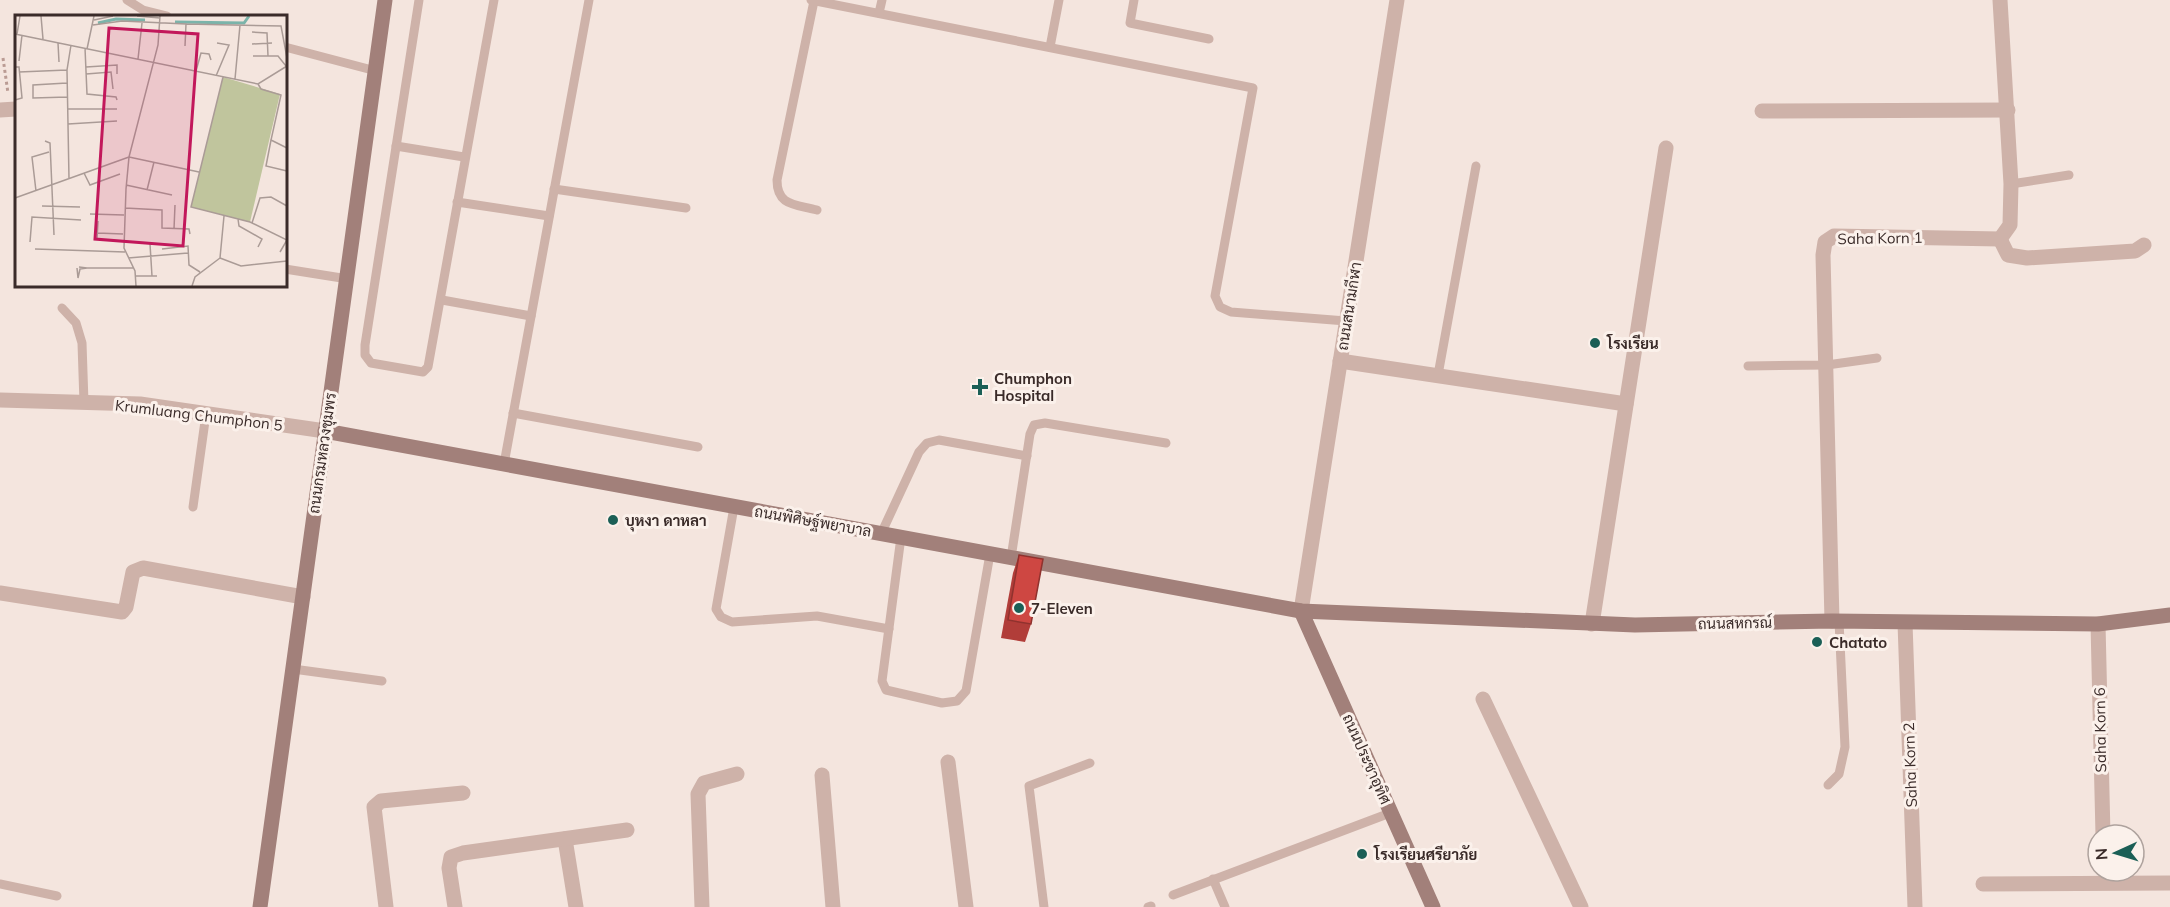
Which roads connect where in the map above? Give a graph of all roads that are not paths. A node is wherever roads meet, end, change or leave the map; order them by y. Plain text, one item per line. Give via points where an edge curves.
1 (127, 0) edge
2 (385, 0) edge
3 (420, 0) edge
4 (494, 0) edge
5 (589, 0) edge
6 (813, 0) edge
7 (882, 0) edge
8 (1059, 0) edge
9 (1134, 0) edge
10 (1397, 0) edge
11 (2000, 0) edge
12 (879, 14) junction
13 (163, 15) edge
14 (1209, 39) dead end
15 (286, 47) edge
16 (1050, 47) junction
17 (376, 71) junction
18 (2008, 110) junction
19 (1762, 111) dead end
20 (396, 146) junction
21 (1666, 148) dead end
22 (464, 157) junction
23 (1476, 166) dead end
24 (2069, 175) dead end
25 (2011, 184) junction
26 (554, 189) junction
27 (457, 202) junction
28 (686, 208) dead end
29 (817, 210) dead end
30 (549, 216) junction
31 (2000, 239) junction
32 (2144, 245) dead end
33 (286, 269) edge
34 (348, 279) junction
35 (442, 300) junction
36 (62, 308) dead end
37 (531, 316) junction
38 (1347, 321) junction
39 (1877, 358) dead end
40 (1340, 361) junction
41 (1827, 365) junction
42 (1748, 366) dead end
43 (1438, 375) junction
44 (0, 400) edge
45 (84, 403) junction
46 (1626, 404) junction
47 (206, 414) junction
48 (513, 414) junction
49 (325, 431) junction
50 (1166, 443) dead end
51 (698, 447) dead end
52 (1027, 456) junction
53 (504, 464) junction
54 (193, 507) dead end
55 (734, 507) junction
56 (881, 534) junction
57 (901, 537) junction
58 (990, 554) junction
59 (1011, 558) junction
60 (0, 593) edge
61 (303, 597) junction
62 (1301, 611) junction
63 (2170, 615) edge
64 (1835, 621) junction
65 (1905, 623) junction
66 (1592, 624) junction
67 (2098, 624) junction
68 (889, 629) junction
69 (293, 669) junction
70 (382, 681) dead end
71 (1483, 699) dead end
72 (948, 762) dead end
73 (1090, 763) dead end
74 (737, 774) dead end
75 (822, 775) dead end
76 (1828, 785) dead end
77 (463, 793) dead end
78 (1390, 813) junction
79 (2103, 823) edge
80 (627, 830) dead end
81 (565, 839) junction
82 (2086, 878) edge
83 (1214, 879) junction
84 (2146, 881) edge
85 (2170, 883) edge
86 (0, 884) edge
87 (1983, 884) dead end
88 (1173, 895) dead end
89 (57, 896) dead end
90 (260, 907) edge
91 (386, 907) edge
92 (455, 907) edge
93 (576, 907) edge
94 (702, 907) edge
95 (833, 907) edge
96 (966, 907) edge
97 (1044, 907) edge
98 (1225, 907) edge
99 (1433, 907) edge
100 (1581, 907) edge
101 (1915, 907) edge

1 - 13 lane via 143,10
2 - 17 street, ถนนกรมหลวงชุมพร
3 - 20 lane
4 - 22 lane
5 - 26 lane
6 - 12 lane
6 - 29 lane via 777,193 783,201
7 - 12 lane
8 - 16 lane
9 - 14 lane via 1130,23
10 - 38 street, ถนนสนามกีฬา
11 - 18 street
12 - 16 lane
15 - 17 lane
16 - 38 lane via 1253,88 1215,296 1220,306 1231,312
17 - 34 street, ถนนกรมหลวงชุมพร
18 - 19 street
18 - 25 street
20 - 22 lane
20 - 35 lane via 365,345 365,355 371,363 423,372 428,367
21 - 46 street
22 - 27 lane
23 - 43 lane
24 - 25 lane
25 - 31 street via 2010,225
26 - 28 lane
26 - 30 lane
27 - 30 lane
27 - 35 lane
30 - 37 lane
31 - 32 street via 2008,255 2027,258 2135,251
31 - 41 street, Saha Korn 1 via 1834,236 1826,242 1823,255
33 - 34 lane
34 - 49 street, ถนนกรมหลวงชุมพร
35 - 37 lane
36 - 45 lane via 76,323 82,344
37 - 48 lane
38 - 40 street, ถนนสนามกีฬา
39 - 41 lane
40 - 43 street
40 - 62 street, ถนนสนามกีฬา
41 - 42 lane
41 - 64 street, Saha Korn 1
43 - 46 street
44 - 45 street, Krumluang Chumphon 5
45 - 47 street, Krumluang Chumphon 5 via 140,404
46 - 66 street
47 - 49 street, Krumluang Chumphon 5
47 - 54 lane
48 - 51 lane
48 - 53 lane
49 - 53 street, ถนนพิศิษฐ์พยาบาล
49 - 61 street, ถนนกรมหลวงชุมพร
50 - 52 lane via 1046,423 1034,425
52 - 56 lane via 939,440 927,443 918,452
52 - 59 lane
53 - 55 street, ถนนพิศิษฐ์พยาบาล
55 - 56 street, ถนนพิศิษฐ์พยาบาล
55 - 68 lane via 716,609 721,617 732,622 817,616
56 - 57 street, ถนนพิศิษฐ์พยาบาล
57 - 58 street, ถนนพิศิษฐ์พยาบาล
57 - 68 lane
58 - 59 street, ถนนพิศิษฐ์พยาบาล
58 - 68 lane via 966,691 957,701 942,703 886,690 882,681
59 - 62 street, ถนนพิศิษฐ์พยาบาล
60 - 61 street via 122,612 133,572 143,568
61 - 69 street, ถนนกรมหลวงชุมพร
62 - 66 street, ถนนสหกรณ์
62 - 78 street, ถนนประชาอุทิศ
63 - 67 street, ถนนสหกรณ์
64 - 65 street, ถนนสหกรณ์
64 - 66 street, ถนนสหกรณ์
64 - 76 lane via 1845,747 1839,774
65 - 67 street, ถนนสหกรณ์
65 - 101 street, Saha Korn 2
67 - 79 street, Saha Korn 6
69 - 70 lane
69 - 90 street, ถนนกรมหลวงชุมพร
71 - 100 street
72 - 96 street
73 - 97 lane via 1029,786
74 - 94 street via 704,783 698,794
75 - 95 street
77 - 91 street via 381,801 375,807
78 - 83 lane
78 - 99 street, ถนนประชาอุทิศ
80 - 81 street
81 - 92 street via 451,857
81 - 93 street
82 - 87 street
83 - 88 lane
83 - 98 lane
84 - 85 street
86 - 89 lane

